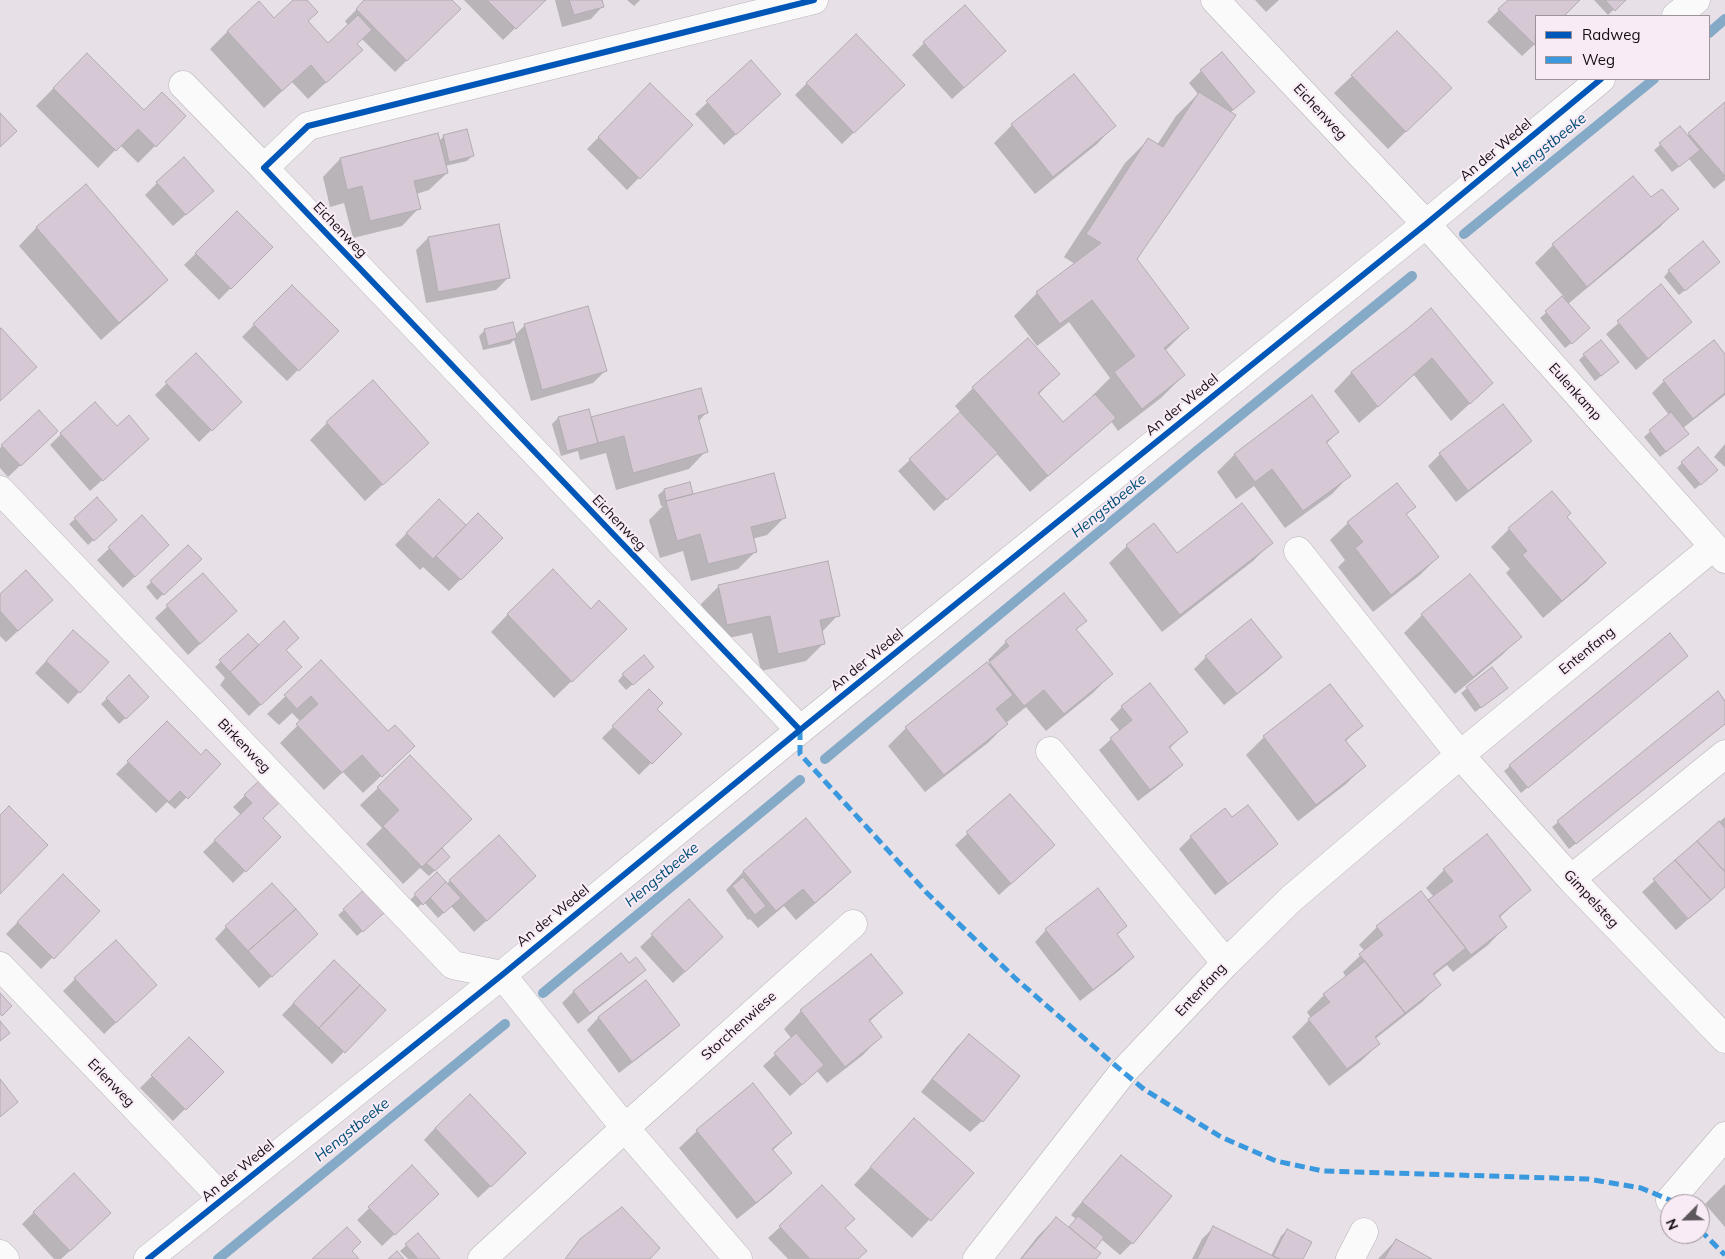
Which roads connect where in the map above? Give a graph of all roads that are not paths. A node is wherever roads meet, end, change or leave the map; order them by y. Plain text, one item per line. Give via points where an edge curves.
1 (814, 0) edge
2 (1215, 0) edge
3 (1696, 0) edge
4 (1677, 15) edge
5 (1600, 80) edge
6 (183, 85) dead end
7 (264, 168) junction
8 (1426, 224) junction
9 (0, 490) edge
10 (1298, 551) dead end
11 (1719, 553) edge
12 (800, 730) junction
13 (1050, 751) dead end
14 (1725, 754) edge
15 (1460, 755) junction
16 (1571, 879) junction
17 (853, 924) dead end
18 (1226, 963) junction
19 (0, 966) edge
20 (502, 975) junction
21 (1725, 1039) edge
22 (625, 1128) junction
23 (1725, 1136) edge
24 (1675, 1194) edge
25 (223, 1200) junction
26 (1364, 1232) dead end
27 (0, 1254) edge
28 (5, 1259) edge
29 (148, 1259) edge
30 (482, 1259) edge
31 (738, 1259) edge
32 (977, 1259) edge
33 (1350, 1259) edge

1 - 7 street via 308,126
2 - 8 street, Eichenweg
3 - 4 street
5 - 8 street, An der Wedel
6 - 7 street, Eichenweg
7 - 12 street, Eichenweg
8 - 11 street, Eulenkamp
8 - 12 street, An der Wedel
9 - 20 street, Birkenweg via 453,965
10 - 15 street
11 - 15 street, Entenfang
12 - 20 street, An der Wedel
13 - 18 street
14 - 16 street
15 - 16 street, Gimpelsteg
15 - 18 street, Entenfang via 1291,899
16 - 21 street, Gimpelsteg
17 - 22 street, Storchenwiese
18 - 32 street, Entenfang via 1123,1072
19 - 25 street, Erlenweg
20 - 22 street
20 - 25 street, An der Wedel
22 - 30 street, Storchenwiese
22 - 31 street
23 - 24 street
25 - 29 street, An der Wedel
26 - 33 street
27 - 28 street

